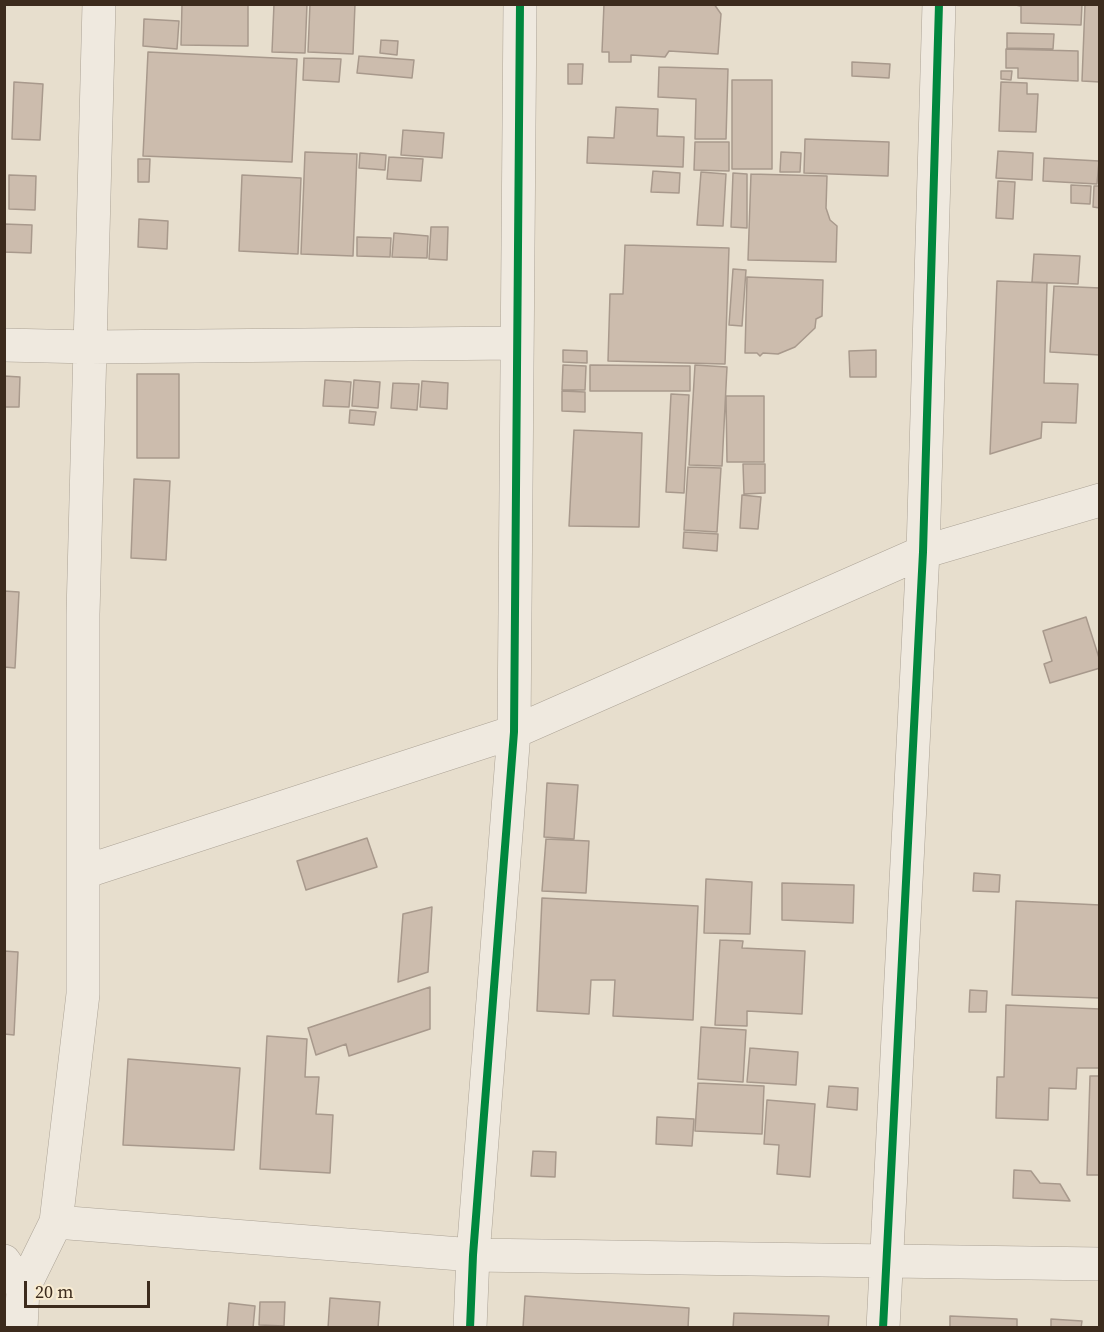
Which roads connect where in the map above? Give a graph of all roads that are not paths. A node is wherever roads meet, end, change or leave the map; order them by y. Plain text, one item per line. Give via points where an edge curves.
1 (99, 4) edge
2 (520, 4) edge
3 (939, 4) edge
4 (517, 343) junction
5 (4, 345) edge
6 (90, 347) junction
7 (1100, 500) edge
8 (923, 552) junction
9 (514, 732) junction
10 (84, 872) junction
11 (56, 1222) junction
12 (473, 1255) junction
13 (4, 1261) edge
14 (886, 1262) junction
15 (1100, 1264) edge
16 (23, 1289) junction
17 (21, 1328) edge
18 (470, 1328) edge
19 (883, 1328) edge

1 - 6 street
2 - 4 street
3 - 8 street
4 - 6 street
4 - 9 street
5 - 6 street
6 - 10 street via 83,614
7 - 8 street
8 - 9 street
8 - 14 street
9 - 10 street
9 - 12 street
10 - 11 street via 83,994
11 - 12 street
11 - 16 street
12 - 14 street
12 - 18 street
13 - 16 street
14 - 15 street
14 - 19 street
16 - 17 street

